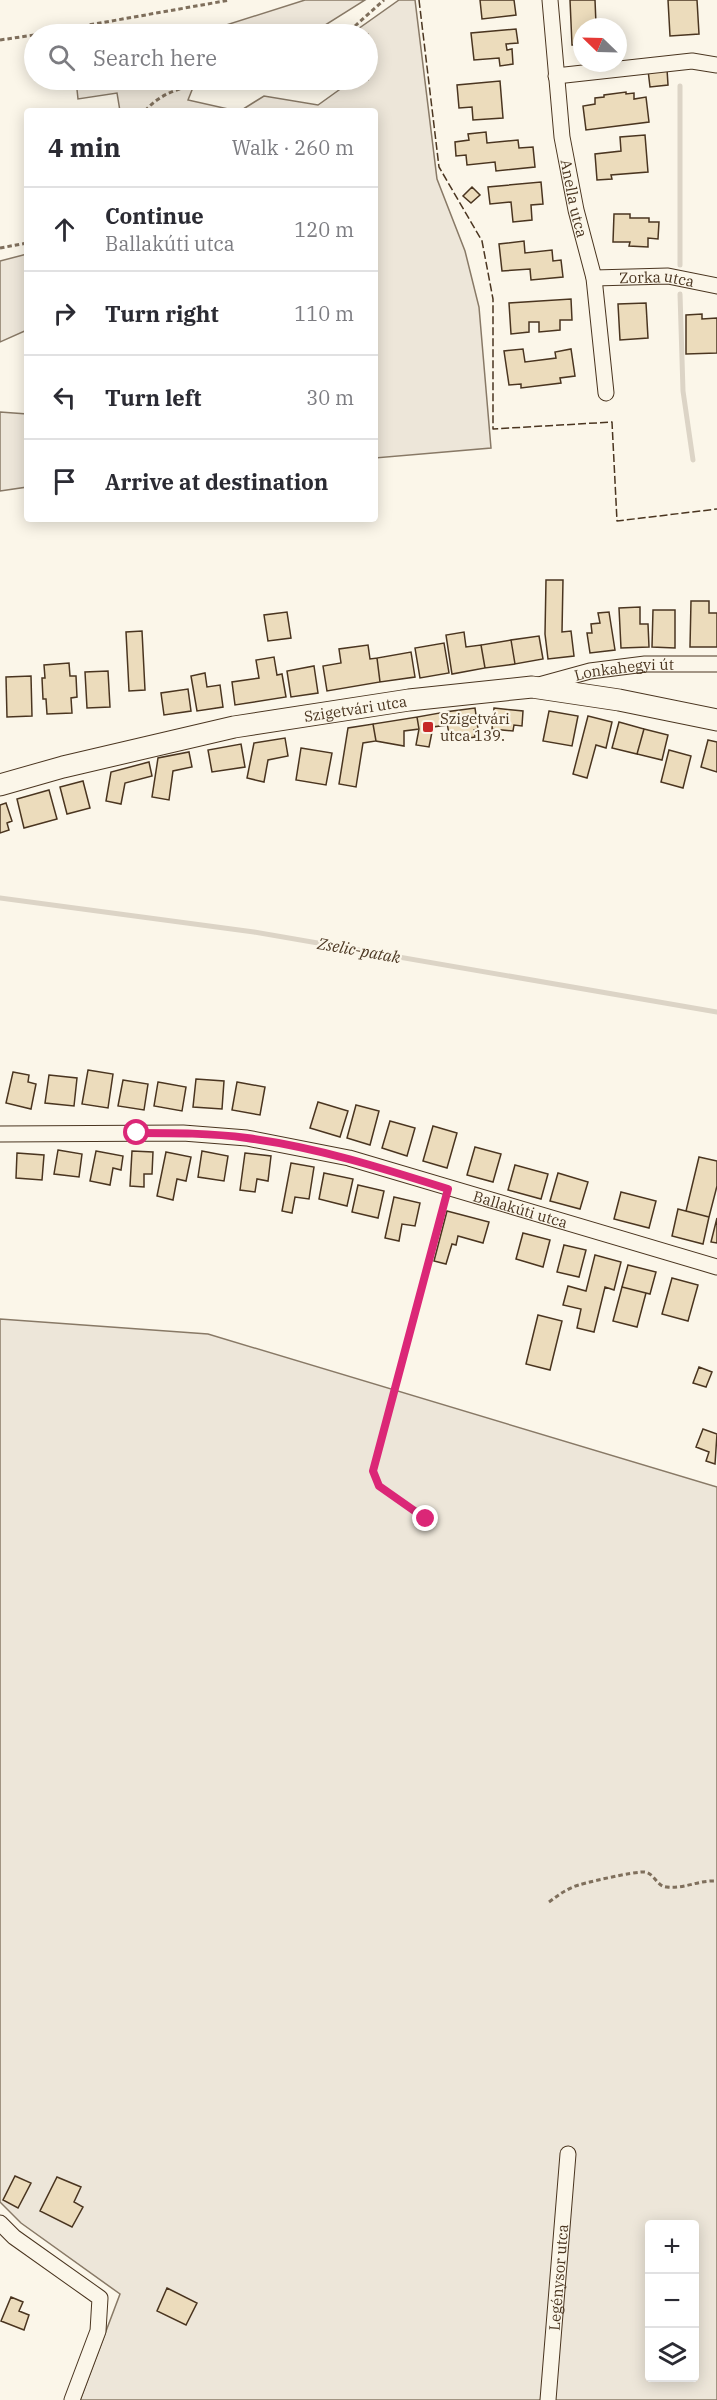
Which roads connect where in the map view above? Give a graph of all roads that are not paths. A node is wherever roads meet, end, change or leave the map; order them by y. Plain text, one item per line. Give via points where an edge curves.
1 (550, 0) edge
2 (717, 65) edge
3 (555, 76) junction
4 (594, 278) junction
5 (717, 285) edge
6 (606, 393) dead end
7 (717, 664) edge
8 (532, 687) junction
9 (717, 720) edge
10 (0, 785) edge
11 (0, 1134) edge
12 (717, 1266) edge
13 (568, 2154) dead end
14 (0, 2223) edge
15 (72, 2400) edge
16 (548, 2400) edge

1 - 3 street, Anella utca
2 - 3 street via 692,62
3 - 4 street, Anella utca via 576,210
4 - 5 street, Zorka utca via 668,276
4 - 6 street, Anella utca
7 - 8 street, Lonkahegyi út via 645,664 590,671
8 - 9 street, Szigetvári utca
8 - 10 street, Szigetvári utca via 409,700 234,727
11 - 12 street, Ballakúti utca via 183,1133 248,1138 349,1158
13 - 16 street, Legénysor utca
14 - 15 street via 100,2298 98,2331

